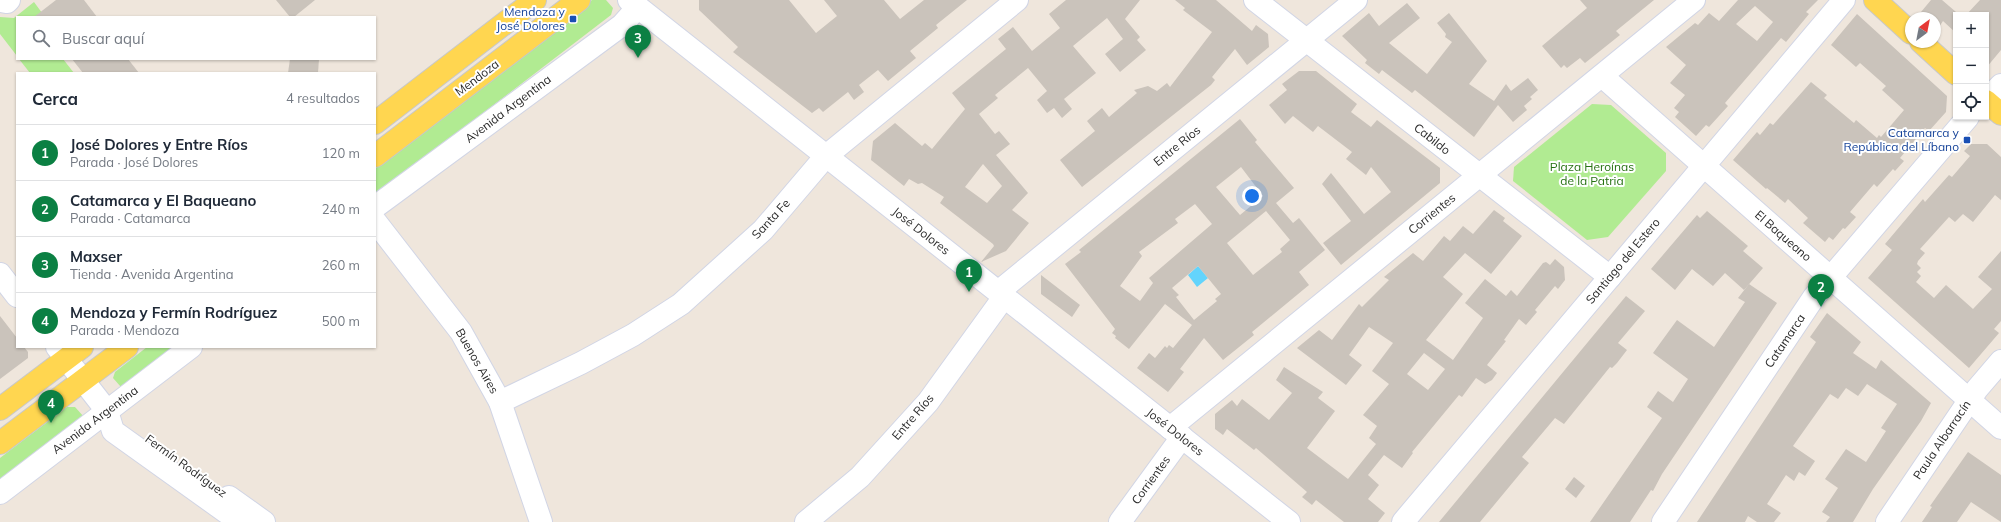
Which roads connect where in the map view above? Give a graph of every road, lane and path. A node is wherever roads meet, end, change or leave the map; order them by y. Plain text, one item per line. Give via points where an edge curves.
1 (9, 0) edge
2 (535, 0) edge
3 (579, 0) edge
4 (1017, 0) edge
5 (1255, 0) edge
6 (1356, 0) edge
7 (1694, 0) edge
8 (1844, 0) edge
9 (1875, 0) edge
10 (0, 1) edge
11 (633, 4) edge
12 (1905, 28) edge
13 (1306, 40) junction
14 (1928, 48) edge
15 (1953, 71) edge
16 (1602, 76) junction
17 (2001, 85) edge
18 (1989, 97) edge
19 (1989, 103) edge
20 (2001, 114) edge
21 (1965, 120) edge
22 (376, 122) edge
23 (376, 155) edge
24 (826, 156) junction
25 (1704, 166) junction
26 (1479, 175) junction
27 (376, 207) edge
28 (376, 222) edge
29 (0, 274) edge
30 (1610, 277) junction
31 (1831, 278) junction
32 (16, 295) edge
33 (1001, 295) junction
34 (125, 348) edge
35 (190, 348) edge
36 (68, 351) edge
37 (2001, 360) edge
38 (83, 380) junction
39 (1969, 400) junction
40 (500, 402) junction
41 (0, 409) edge
42 (107, 411) junction
43 (2001, 428) edge
44 (1176, 433) junction
45 (0, 443) edge
46 (0, 493) edge
47 (240, 522) edge
48 (264, 522) edge
49 (541, 522) edge
50 (806, 522) edge
51 (1120, 522) edge
52 (1289, 522) edge
53 (1403, 522) edge
54 (1663, 522) edge
55 (1887, 522) edge

1 - 10 street
2 - 22 main road
3 - 23 main road, Mendoza
4 - 24 street, Santa Fe
5 - 13 street, Cabildo
6 - 13 street, Entre Ríos
7 - 16 street, Corrientes
8 - 25 street, Santiago del Estero
9 - 12 main road
11 - 24 street, José Dolores
11 - 27 street, Avenida Argentina via 622,25
13 - 26 street, Cabildo
13 - 33 street, Entre Ríos
14 - 15 main road
16 - 25 street, El Baqueano
16 - 26 street, Corrientes
17 - 18 street
19 - 20 main road
21 - 31 street, Catamarca
24 - 33 street, José Dolores
24 - 40 street, Santa Fe via 763,230 681,304 633,335
25 - 30 street, Santiago del Estero
25 - 31 street, El Baqueano
26 - 30 street, Cabildo
26 - 44 street, Corrientes
28 - 40 street, Buenos Aires via 461,332
29 - 32 street
30 - 53 street, Santiago del Estero
31 - 39 street, El Baqueano
31 - 54 street, Catamarca via 1812,301
33 - 44 street, José Dolores
33 - 50 street, Entre Ríos via 928,402 860,477
34 - 38 main road
35 - 42 street, Avenida Argentina
36 - 38 street, Fermín Rodríguez
36 - 41 main road
37 - 39 street, Paula Albarracín
38 - 42 street, Fermín Rodríguez
38 - 45 main road
39 - 43 street, El Baqueano
39 - 55 street, Paula Albarracín
40 - 49 street, Buenos Aires
42 - 46 street, Avenida Argentina
42 - 47 street, Fermín Rodríguez via 114,431
42 - 48 street, Fermín Rodríguez
44 - 51 street, Corrientes
44 - 52 street, José Dolores

